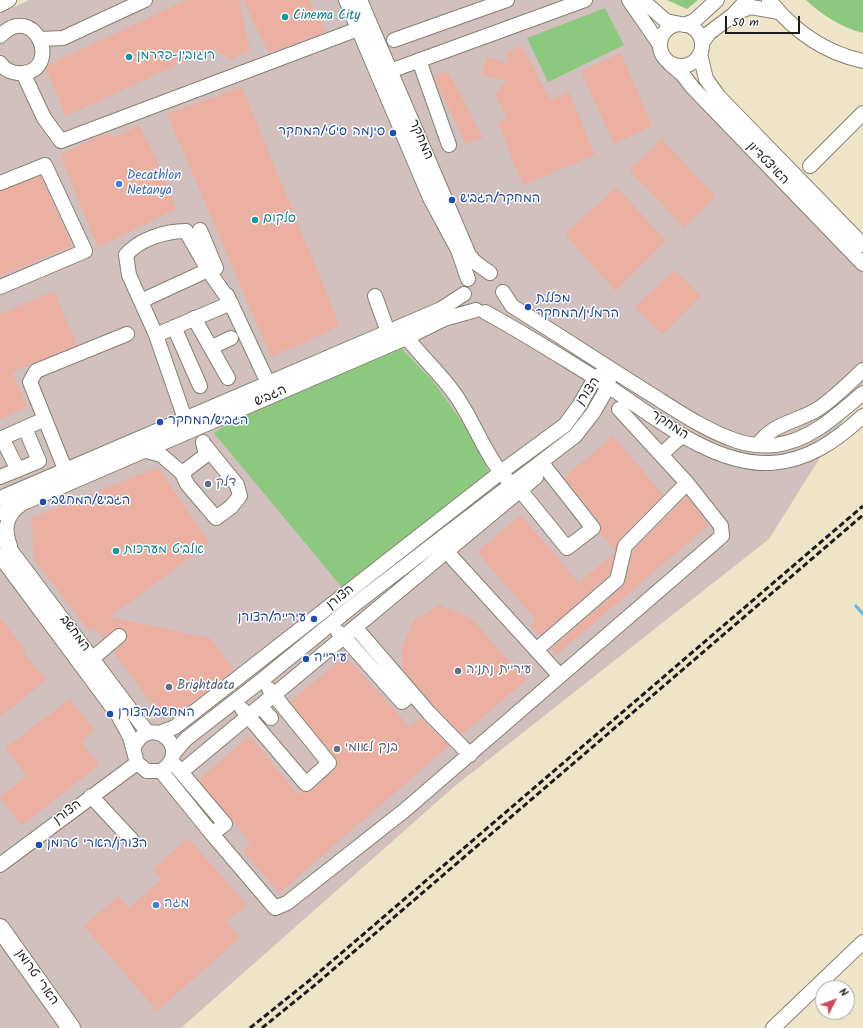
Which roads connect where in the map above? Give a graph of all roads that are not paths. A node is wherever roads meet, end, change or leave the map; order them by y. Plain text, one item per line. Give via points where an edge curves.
1 (9, 0) edge
2 (145, 0) edge
3 (346, 0) edge
4 (360, 0) edge
5 (507, 0) edge
6 (585, 0) edge
7 (629, 0) edge
8 (642, 0) edge
9 (717, 0) edge
10 (747, 0) edge
11 (769, 0) edge
12 (0, 5) edge
13 (779, 12) junction
14 (735, 13) junction
15 (682, 24) junction
16 (358, 29) junction
17 (0, 36) edge
18 (40, 39) junction
19 (394, 40) dead end
20 (660, 45) junction
21 (701, 48) junction
22 (419, 60) junction
23 (863, 61) edge
24 (0, 63) edge
25 (670, 64) junction
26 (390, 71) junction
27 (23, 73) junction
28 (863, 113) edge
29 (449, 145) dead end
30 (810, 166) dead end
31 (0, 183) edge
32 (200, 230) dead end
33 (863, 244) edge
34 (863, 264) edge
35 (208, 270) junction
36 (490, 273) junction
37 (468, 279) junction
38 (0, 287) edge
39 (503, 292) junction
40 (464, 294) junction
41 (375, 296) dead end
42 (141, 301) junction
43 (231, 303) junction
44 (480, 311) junction
45 (194, 318) junction
46 (174, 327) junction
47 (397, 333) junction
48 (127, 334) dead end
49 (156, 335) junction
50 (232, 338) dead end
51 (212, 347) junction
52 (610, 369) junction
53 (863, 370) edge
54 (228, 378) dead end
55 (596, 378) junction
56 (268, 383) junction
57 (200, 386) dead end
58 (608, 387) junction
59 (863, 393) edge
60 (619, 409) dead end
61 (863, 416) edge
62 (45, 419) junction
63 (185, 419) junction
64 (207, 425) junction
65 (25, 428) junction
66 (684, 436) junction
67 (1, 438) edge
68 (203, 443) junction
69 (758, 445) junction
70 (147, 451) junction
71 (662, 454) junction
72 (542, 466) junction
73 (18, 470) junction
74 (501, 472) junction
75 (182, 473) junction
76 (68, 476) junction
77 (0, 477) edge
78 (687, 482) junction
79 (516, 488) junction
80 (0, 498) edge
81 (22, 504) junction
82 (0, 513) edge
83 (0, 536) edge
84 (447, 552) junction
85 (6, 554) edge
86 (350, 600) junction
87 (329, 626) junction
88 (355, 627) junction
89 (118, 636) dead end
90 (344, 637) junction
91 (536, 650) junction
92 (93, 658) junction
93 (560, 676) junction
94 (262, 680) junction
95 (412, 693) junction
96 (274, 695) junction
97 (236, 701) junction
98 (260, 706) junction
99 (248, 716) junction
100 (271, 718) dead end
101 (154, 733) junction
102 (134, 747) junction
103 (470, 755) junction
104 (137, 762) junction
105 (168, 762) junction
106 (181, 772) junction
107 (91, 796) junction
108 (212, 834) junction
109 (131, 839) dead end
110 (0, 865) edge
111 (0, 928) edge
112 (863, 942) edge
113 (70, 1028) edge
114 (773, 1028) edge

1 - 12 street
2 - 18 street via 63,38
3 - 16 street, המחקר
4 - 26 street, המחקר
5 - 19 street
6 - 22 street
7 - 20 street
8 - 15 street via 666,21
9 - 15 street via 694,21
10 - 14 street
11 - 13 street
13 - 14 street via 751,8
13 - 23 street via 806,36 823,46
14 - 21 street via 709,33
15 - 20 street via 665,31
15 - 21 street via 695,30
16 - 27 street via 61,141 44,118
16 - 37 street, המחקר via 430,198 458,250
17 - 18 street via 10,28 21,26 29,28
18 - 27 street via 43,46 40,61 30,71
20 - 25 street via 662,55
21 - 25 street via 693,63 676,66
21 - 33 street, האיצטדיון via 706,79 719,97
22 - 26 street
22 - 29 street
24 - 27 street via 7,70
25 - 34 street, האיצטדיון via 684,75 693,88
26 - 36 street, המחקר via 469,255
28 - 30 street
31 - 38 street via 45,165 85,251
32 - 43 street
35 - 42 street
35 - 42 street via 186,231 171,231 133,246 126,254 129,275
35 - 43 street
36 - 37 street via 478,273
36 - 39 street via 500,281
37 - 40 street
39 - 44 street via 500,304 490,310
39 - 52 street via 512,306
40 - 44 street via 468,303
40 - 47 street, הגביש
41 - 47 street
42 - 49 street
43 - 45 street
43 - 56 street
44 - 47 street, הגביש
44 - 55 street, המחקר
45 - 46 street
45 - 51 street
46 - 49 street
46 - 57 street
47 - 56 street, הגביש
47 - 64 street, הגביש
47 - 74 street via 455,394
48 - 62 street via 36,371 30,382
49 - 63 street
50 - 51 street
51 - 54 street
52 - 55 street, הצורן
52 - 58 street, הצורן
52 - 69 street via 713,431 738,442
53 - 69 street via 819,408 773,429
55 - 58 street, המחקר
55 - 74 street, הצורן via 565,425
56 - 63 street, הגביש
58 - 66 street, המחקר
58 - 72 street, הצורן via 593,413 575,436
59 - 69 street via 809,434 777,445
60 - 71 street
61 - 66 street, המחקר via 819,450 796,459 770,463 731,458
62 - 65 street
62 - 76 street
63 - 76 street, הגביש
64 - 68 street
64 - 70 street, הגביש
65 - 67 street
65 - 73 street via 39,461
66 - 71 street
67 - 73 street
68 - 75 street via 206,455
68 - 75 street via 237,485 240,496 231,507 216,518 186,484
70 - 75 street via 161,455
70 - 76 street, הגביש
71 - 78 street
72 - 79 street, הצורן
72 - 79 street via 592,528 567,548
73 - 77 street
74 - 79 street
74 - 86 street, הצורן
76 - 80 street, הגביש
76 - 81 street, הגביש
78 - 91 street via 625,546 617,580
78 - 93 street via 721,526 722,536
79 - 84 street
79 - 86 street, הצורן
81 - 82 street, הגביש
81 - 85 street via 11,514 6,525
83 - 85 street, המחשב
84 - 88 street
84 - 91 street
85 - 92 street, המחשב
85 - 102 street, המחשב via 118,714
86 - 87 street, הצורן
86 - 101 street, הצורן via 175,727
87 - 90 street
87 - 94 street, הצורן
88 - 90 street
88 - 95 street
89 - 92 street
90 - 95 street via 402,702
90 - 96 street
91 - 93 street
92 - 101 street, המחשב
93 - 103 street
94 - 96 street
94 - 97 street, הצורן
95 - 103 street
96 - 98 street
96 - 99 street via 329,763 306,784
97 - 99 street
97 - 105 street, הצורן via 186,739
98 - 99 street
98 - 100 street
99 - 106 street
101 - 102 street via 137,741
101 - 105 street via 170,741
102 - 104 street
103 - 108 street via 287,904 275,908
104 - 105 street via 147,771
104 - 107 street, הצורן
105 - 106 street
105 - 108 street
106 - 108 street via 225,824
107 - 109 street
107 - 110 street, הצורן
111 - 113 main road, הארי טרומן
112 - 114 street

